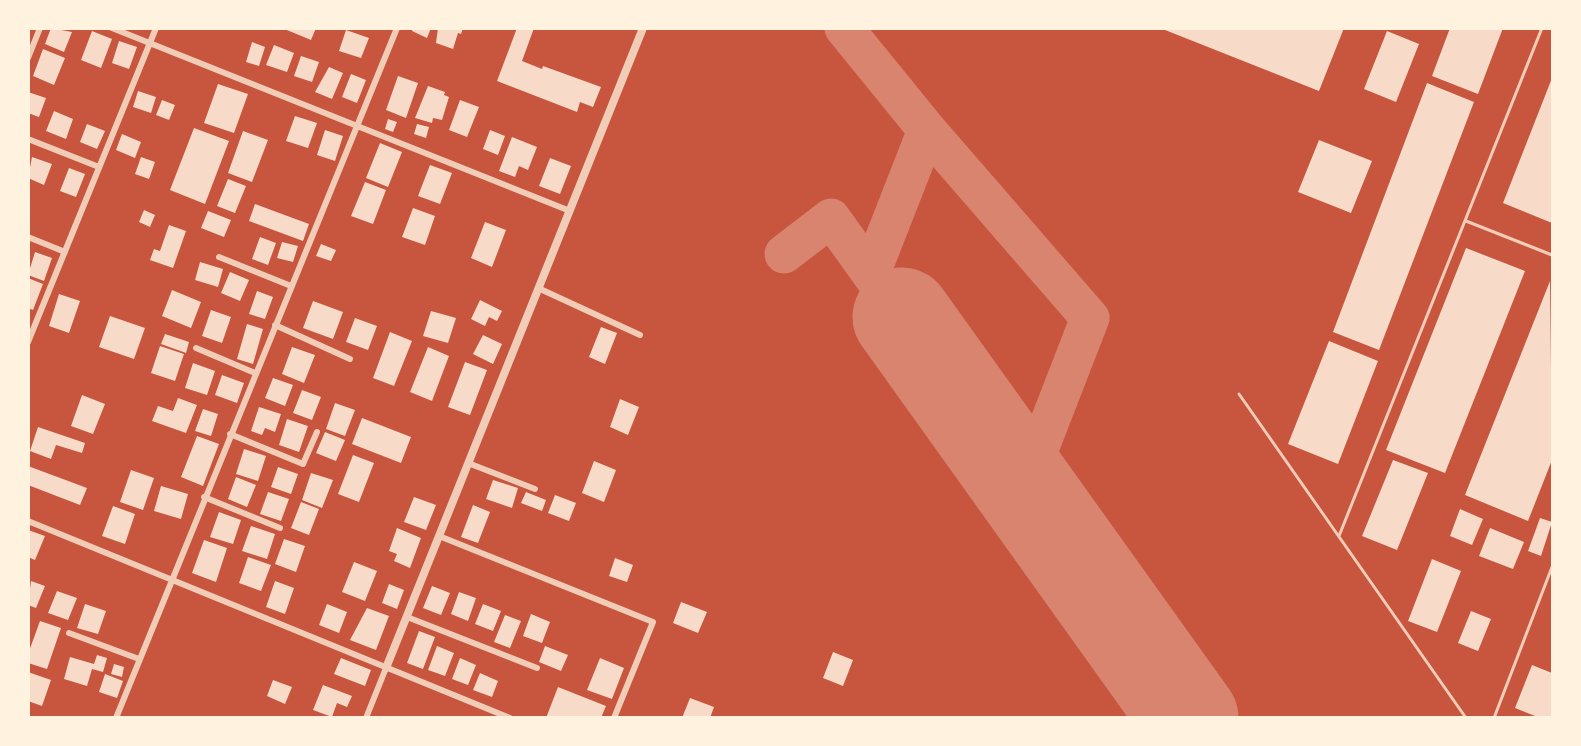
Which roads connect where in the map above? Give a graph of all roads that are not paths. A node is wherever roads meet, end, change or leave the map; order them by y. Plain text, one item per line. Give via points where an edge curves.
1 (40, 28) edge
2 (112, 28) edge
3 (156, 28) edge
4 (397, 28) edge
5 (643, 28) edge
6 (1542, 28) edge
7 (149, 43) junction
8 (28, 58) edge
9 (357, 126) junction
10 (28, 139) edge
11 (99, 167) junction
12 (570, 211) junction
13 (1466, 221) junction
14 (28, 237) edge
15 (65, 252) junction
16 (1552, 255) edge
17 (219, 257) dead end
18 (291, 285) junction
19 (538, 288) junction
20 (32, 325) edge
21 (275, 325) junction
22 (640, 335) dead end
23 (28, 342) edge
24 (196, 348) dead end
25 (350, 359) dead end
26 (255, 373) junction
27 (1239, 394) dead end
28 (317, 432) dead end
29 (230, 434) junction
30 (468, 463) junction
31 (535, 489) dead end
32 (204, 497) junction
33 (28, 521) edge
34 (280, 528) dead end
35 (439, 536) junction
36 (1339, 537) junction
37 (1552, 567) edge
38 (171, 580) junction
39 (407, 617) junction
40 (69, 633) dead end
41 (139, 659) junction
42 (386, 668) junction
43 (537, 668) dead end
44 (116, 717) edge
45 (366, 717) edge
46 (510, 717) edge
47 (614, 717) edge
48 (1466, 717) edge
49 (1494, 717) edge

1 - 8 street
2 - 7 street
3 - 7 street
4 - 9 street
5 - 12 street
6 - 13 lane
7 - 9 street
7 - 11 street
9 - 12 street
9 - 18 street
10 - 11 street
11 - 15 street
12 - 19 street
13 - 16 lane
13 - 36 lane
14 - 15 street
15 - 20 street
17 - 18 street
18 - 21 street
19 - 22 street
19 - 30 street
20 - 23 street
21 - 25 street
21 - 26 street
24 - 26 street
26 - 29 street
27 - 36 lane
28 - 29 street via 303,464
29 - 32 street
30 - 31 street
30 - 35 street
32 - 34 street
32 - 38 street
33 - 38 street
35 - 39 street
35 - 47 street via 653,622
36 - 48 lane
37 - 49 lane
38 - 41 street
38 - 42 street
39 - 42 street
39 - 43 street
40 - 41 street
41 - 44 street
42 - 45 street
42 - 46 street

